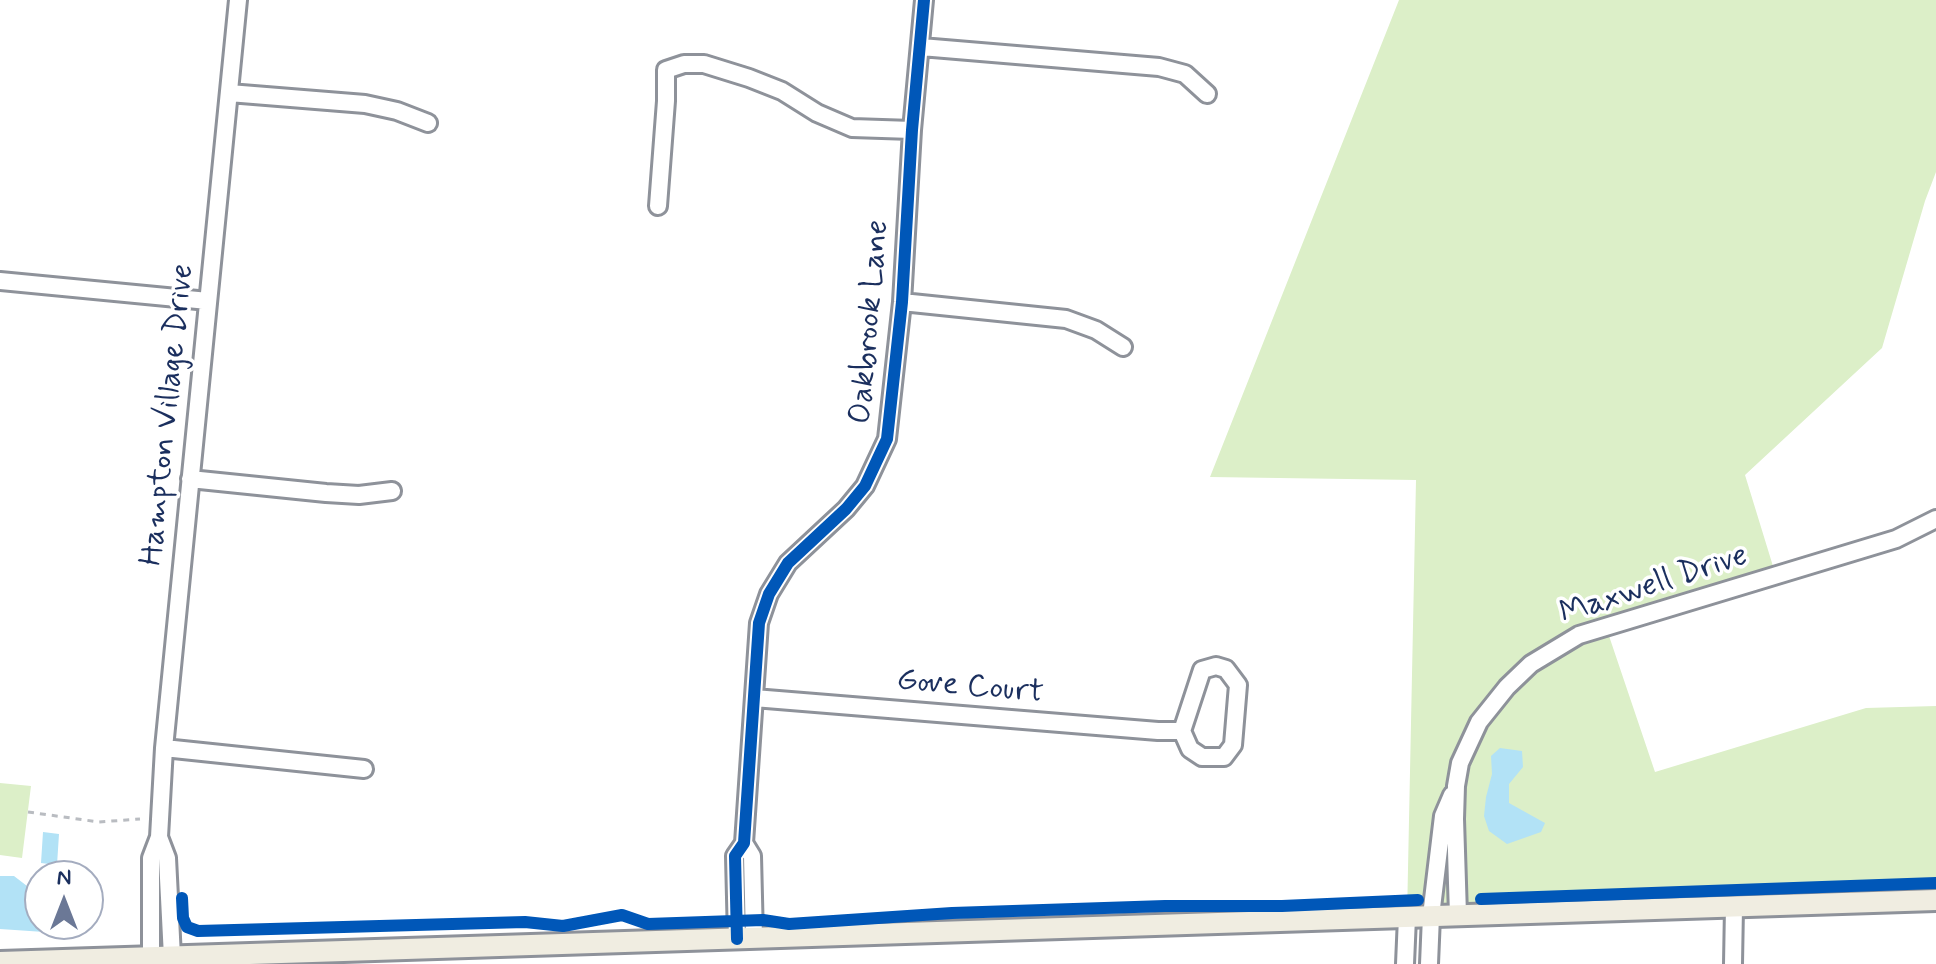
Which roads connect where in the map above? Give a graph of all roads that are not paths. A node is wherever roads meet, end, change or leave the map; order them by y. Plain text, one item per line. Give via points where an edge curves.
1 (238, 0) edge
2 (924, 0) edge
3 (921, 47) junction
4 (229, 93) junction
5 (1207, 94) dead end
6 (428, 123) dead end
7 (912, 130) junction
8 (658, 206) dead end
9 (0, 281) edge
10 (208, 301) junction
11 (902, 302) junction
12 (1123, 347) dead end
13 (190, 479) junction
14 (392, 491) dead end
15 (1936, 519) edge
16 (754, 698) junction
17 (1182, 731) junction
18 (164, 748) junction
19 (364, 769) dead end
20 (1456, 786) junction
21 (1936, 900) edge
22 (1734, 907) junction
23 (1458, 915) junction
24 (1431, 916) junction
25 (1407, 917) junction
26 (745, 938) junction
27 (162, 957) junction
28 (0, 962) edge
29 (1405, 964) edge
30 (1429, 964) edge
31 (1733, 964) edge

1 - 4 street, Hampton Village Drive
2 - 3 street, Oakbrook Lane
3 - 5 street via 1159,67 1185,74
3 - 7 street, Oakbrook Lane
4 - 6 street via 365,104
4 - 10 street, Hampton Village Drive
7 - 8 street via 852,128 782,91 704,64 684,64 666,70
7 - 11 street, Oakbrook Lane
9 - 10 street
10 - 13 street, Hampton Village Drive
11 - 12 street via 1066,319
11 - 16 street, Oakbrook Lane via 887,439 865,486 788,563 769,594 759,623
13 - 14 street via 359,495
13 - 18 street, Hampton Village Drive
15 - 20 street, Maxwell Drive via 1896,539 1621,621 1549,651 1507,687 1479,722
16 - 17 street, Gove Court
16 - 26 street, Oakbrook Lane via 744,843 752,856
17 - 17 street via 1202,670 1226,669 1238,685 1233,745 1224,757 1202,757 1190,749
18 - 19 street
18 - 27 street, Hampton Village Drive via 159,837 167,858
20 - 23 street, Maxwell Drive
20 - 24 street, Maxwell Drive via 1443,816
21 - 22 main road
22 - 23 main road
22 - 31 street
23 - 24 main road
24 - 25 main road
24 - 30 street, Maxwell Drive
25 - 26 main road
25 - 29 street
26 - 27 main road
27 - 28 main road

